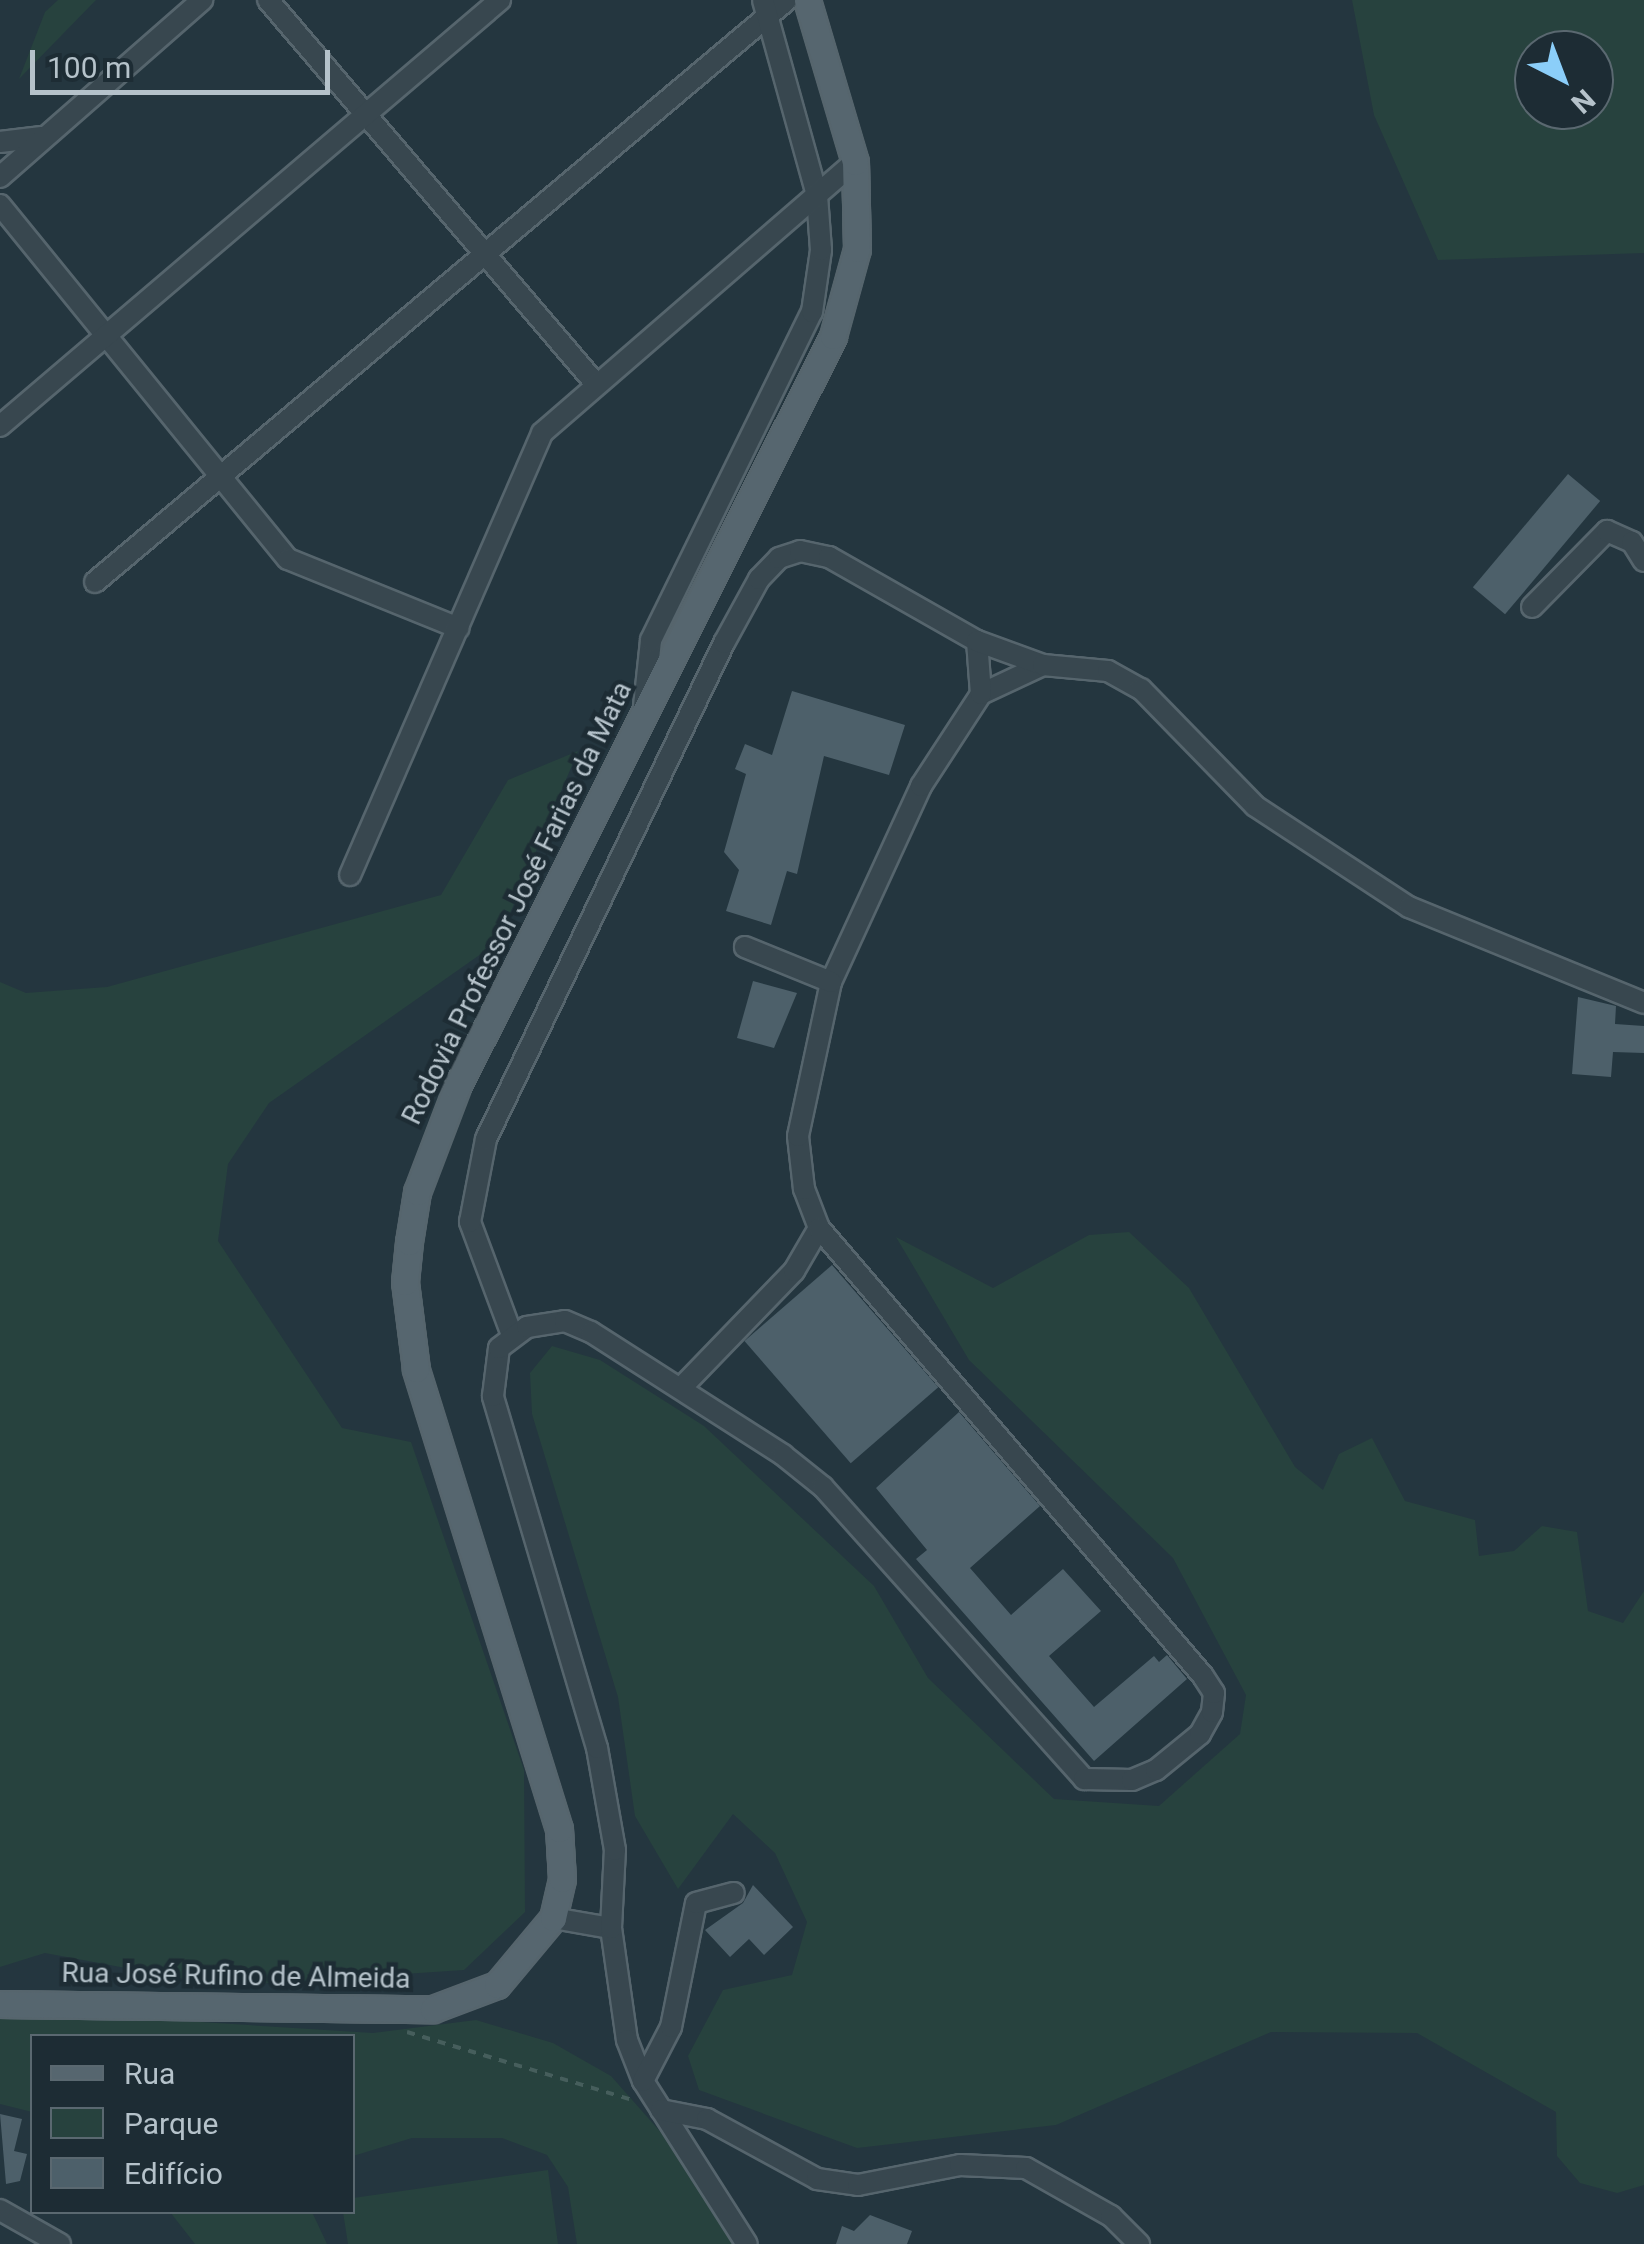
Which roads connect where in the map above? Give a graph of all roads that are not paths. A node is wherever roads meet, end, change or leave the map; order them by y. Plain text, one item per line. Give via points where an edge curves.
1 (202, 0) edge
2 (268, 0) edge
3 (500, 0) edge
4 (787, 0) edge
5 (807, 0) edge
6 (765, 8) edge
7 (366, 115) junction
8 (42, 137) junction
9 (0, 142) edge
10 (855, 162) junction
11 (0, 177) edge
12 (817, 195) junction
13 (0, 204) edge
14 (484, 254) junction
15 (107, 335) junction
16 (596, 384) junction
17 (0, 426) edge
18 (223, 474) junction
19 (1644, 560) edge
20 (95, 582) dead end
21 (1532, 608) dead end
22 (460, 628) junction
23 (977, 641) junction
24 (1043, 665) junction
25 (981, 694) junction
26 (644, 706) junction
27 (350, 876) dead end
28 (744, 948) dead end
29 (831, 982) junction
30 (1644, 1002) edge
31 (819, 1228) junction
32 (512, 1335) junction
33 (681, 1388) junction
34 (734, 1892) dead end
35 (553, 1918) junction
36 (611, 1928) junction
37 (0, 2004) edge
38 (643, 2081) junction
39 (661, 2110) junction
40 (0, 2210) edge
41 (60, 2244) edge
42 (747, 2244) edge
43 (1139, 2244) edge

1 - 8 street
2 - 7 street
3 - 7 street
4 - 6 street
5 - 10 main road, Rodovia Professor José Farias da Mata
6 - 12 street
6 - 14 street
7 - 14 street
7 - 15 street
8 - 9 street
8 - 11 street
10 - 12 street
10 - 26 main road, Rodovia Professor José Farias da Mata via 857,249 833,336
12 - 16 street
12 - 26 street via 821,250 812,312 651,640
13 - 15 street
14 - 16 street
14 - 18 street
15 - 17 street
15 - 18 street
16 - 22 street via 542,433
18 - 20 street
18 - 22 street via 303,570
19 - 21 street via 1632,542 1607,531
22 - 27 street
23 - 24 street
23 - 25 street
23 - 32 street via 829,557 800,551 779,558 758,579 486,1139 470,1222
24 - 25 street
24 - 30 street via 1075,662 1141,689 1255,806 1409,907
25 - 29 street via 921,786
26 - 35 main road, Rodovia Professor José Farias da Mata via 457,1086 418,1192 405,1282 416,1369 558,1829 562,1880
28 - 29 street
29 - 31 street via 798,1136
31 - 33 street via 794,1272
31 - 33 street via 1203,1676 1214,1693 1200,1734 1176,1760 1132,1780 1084,1779 822,1487
32 - 33 street via 565,1321
32 - 36 street via 492,1367 493,1396 607,1794 616,1850
34 - 38 street via 696,1903 671,2027
35 - 36 street
35 - 37 main road, Rua José Rufino de Almeida via 497,1985 433,2008
36 - 38 street via 627,2040
38 - 39 street
39 - 42 street
39 - 43 street via 707,2119 818,2180 858,2185 960,2166 1026,2168 1095,2205
40 - 41 street

